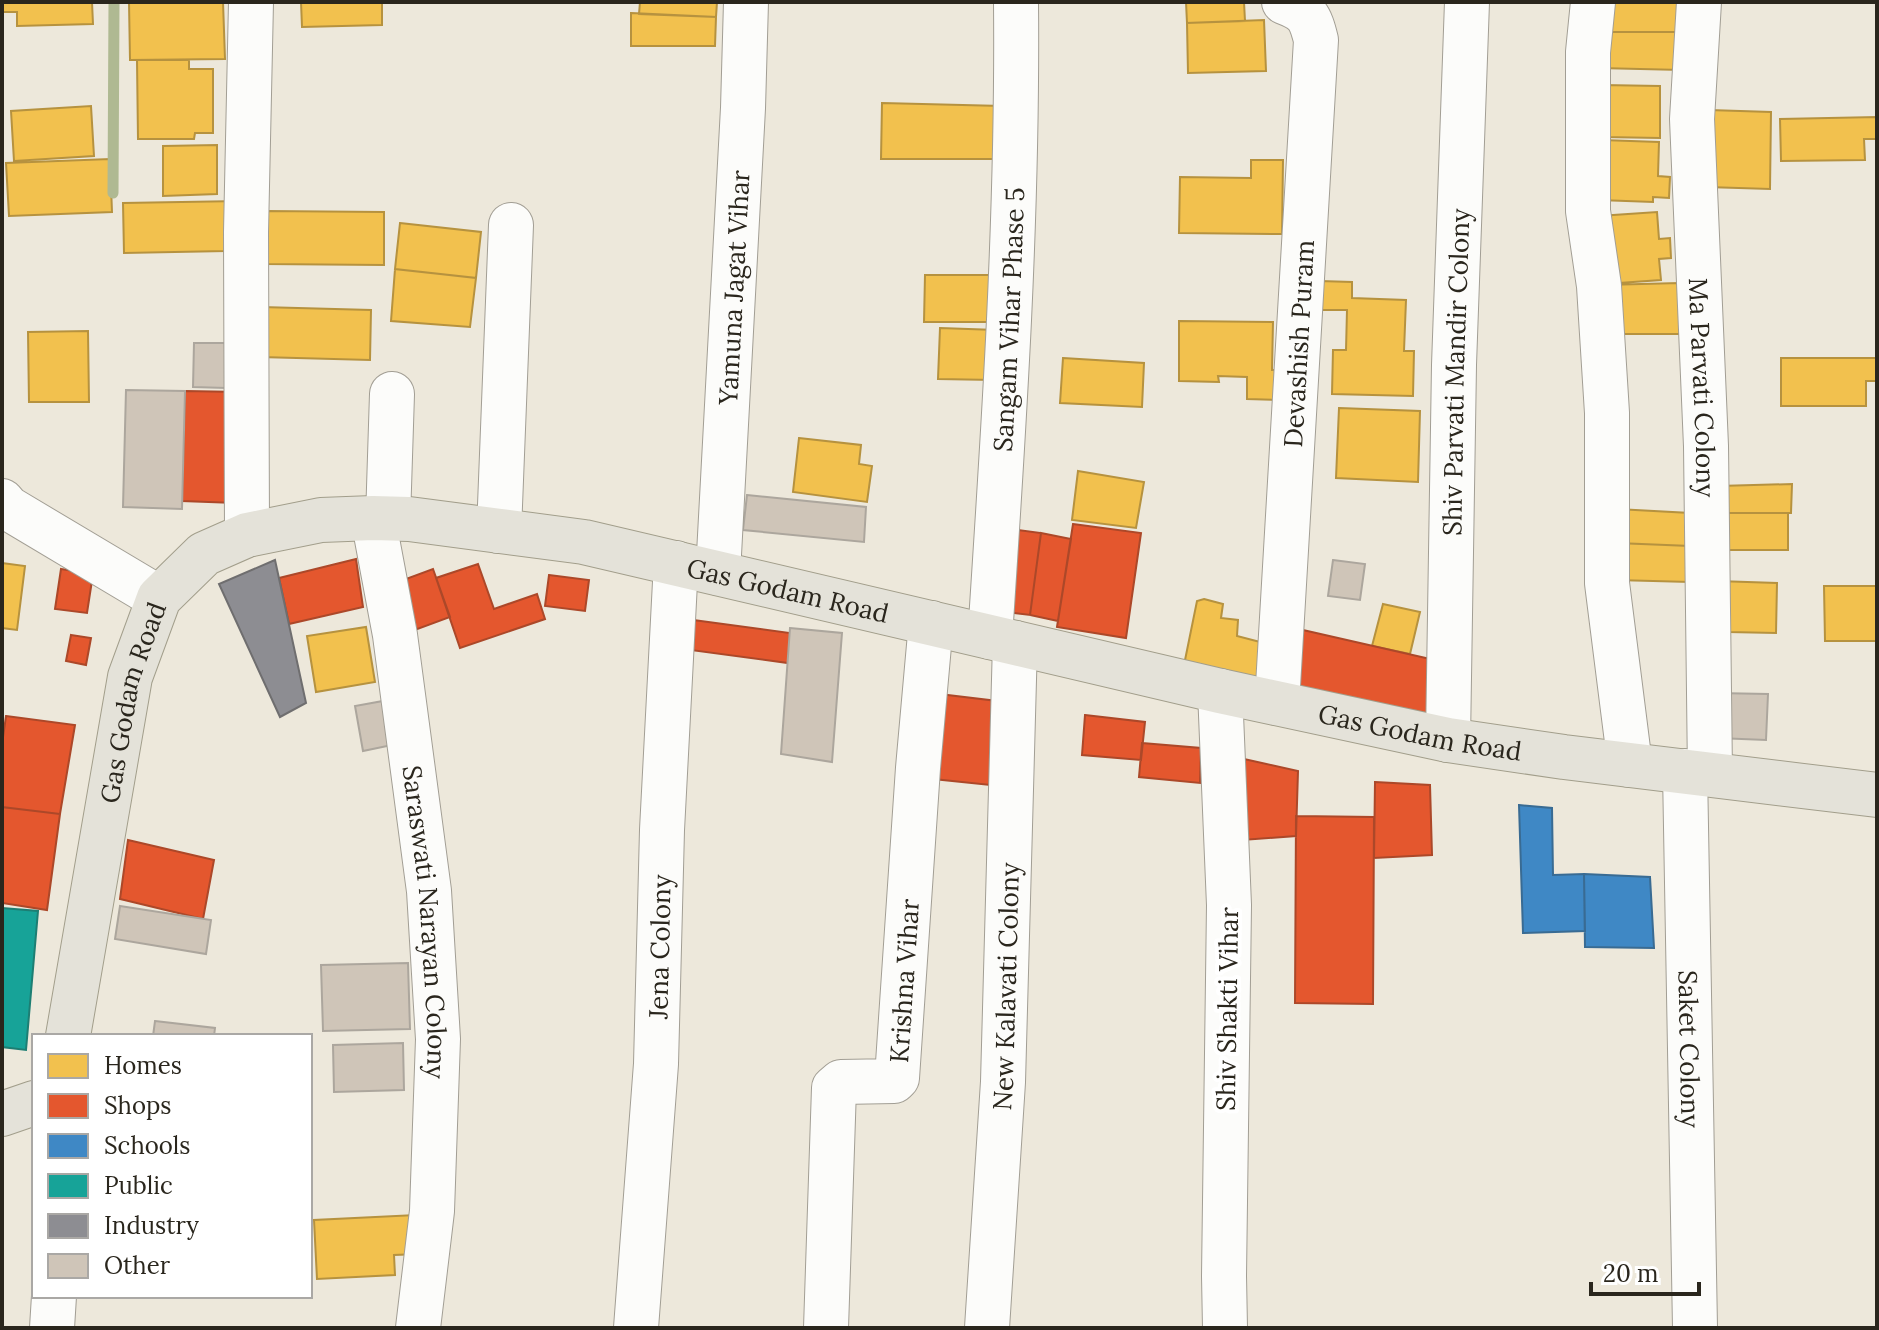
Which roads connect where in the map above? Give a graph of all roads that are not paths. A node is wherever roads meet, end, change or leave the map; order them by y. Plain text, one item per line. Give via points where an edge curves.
1 (251, 2) edge
2 (746, 2) edge
3 (1016, 2) edge
4 (1284, 2) edge
5 (1467, 2) edge
6 (1593, 2) edge
7 (1699, 2) edge
8 (511, 225) dead end
9 (392, 394) dead end
10 (4, 506) edge
11 (380, 518) junction
12 (499, 531) junction
13 (247, 535) junction
14 (676, 563) junction
15 (718, 573) junction
16 (159, 598) junction
17 (931, 623) junction
18 (1002, 640) junction
19 (1220, 691) junction
20 (1277, 703) junction
21 (1448, 740) junction
22 (1630, 765) junction
23 (1697, 772) junction
24 (1877, 795) edge
25 (68, 1034) edge
26 (32, 1104) edge
27 (2, 1114) edge
28 (54, 1298) edge
29 (52, 1328) edge
30 (418, 1328) edge
31 (636, 1328) edge
32 (826, 1328) edge
33 (987, 1328) edge
34 (1225, 1328) edge
35 (1695, 1328) edge

1 - 13 street
2 - 15 street, Yamuna Jagat Vihar
3 - 18 street, Sangam Vihar Phase 5
4 - 20 street, Devashish Puram via 1311,19 1316,40
5 - 21 street, Shiv Parvati Mandir Colony via 1453,381
6 - 22 street via 1588,211 1607,413 1607,583
7 - 23 street, Ma Parvati Colony via 1692,119 1706,446
8 - 12 street
9 - 11 street, Saraswati Narayan Colony
10 - 16 street
11 - 12 main road, Gas Godam Road
11 - 13 main road, Gas Godam Road via 321,520
11 - 30 street, Saraswati Narayan Colony via 429,891 438,1039 432,1211
12 - 14 main road, Gas Godam Road via 584,542
13 - 16 main road, Gas Godam Road via 204,554
14 - 15 main road, Gas Godam Road
14 - 31 street, Jena Colony via 656,1064
15 - 17 main road, Gas Godam Road
16 - 25 main road, Gas Godam Road via 130,677
17 - 18 main road, Gas Godam Road
17 - 32 street, Krishna Vihar via 897,1078 841,1082 834,1088
18 - 19 main road, Gas Godam Road
18 - 33 street, New Kalavati Colony via 1003,1082
19 - 20 main road, Gas Godam Road
19 - 34 street, Shiv Shakti Vihar via 1229,905
20 - 21 main road, Gas Godam Road
21 - 22 main road, Gas Godam Road
22 - 23 main road, Gas Godam Road
23 - 24 main road, Gas Godam Road
23 - 35 street, Saket Colony
26 - 27 main road
28 - 29 street

